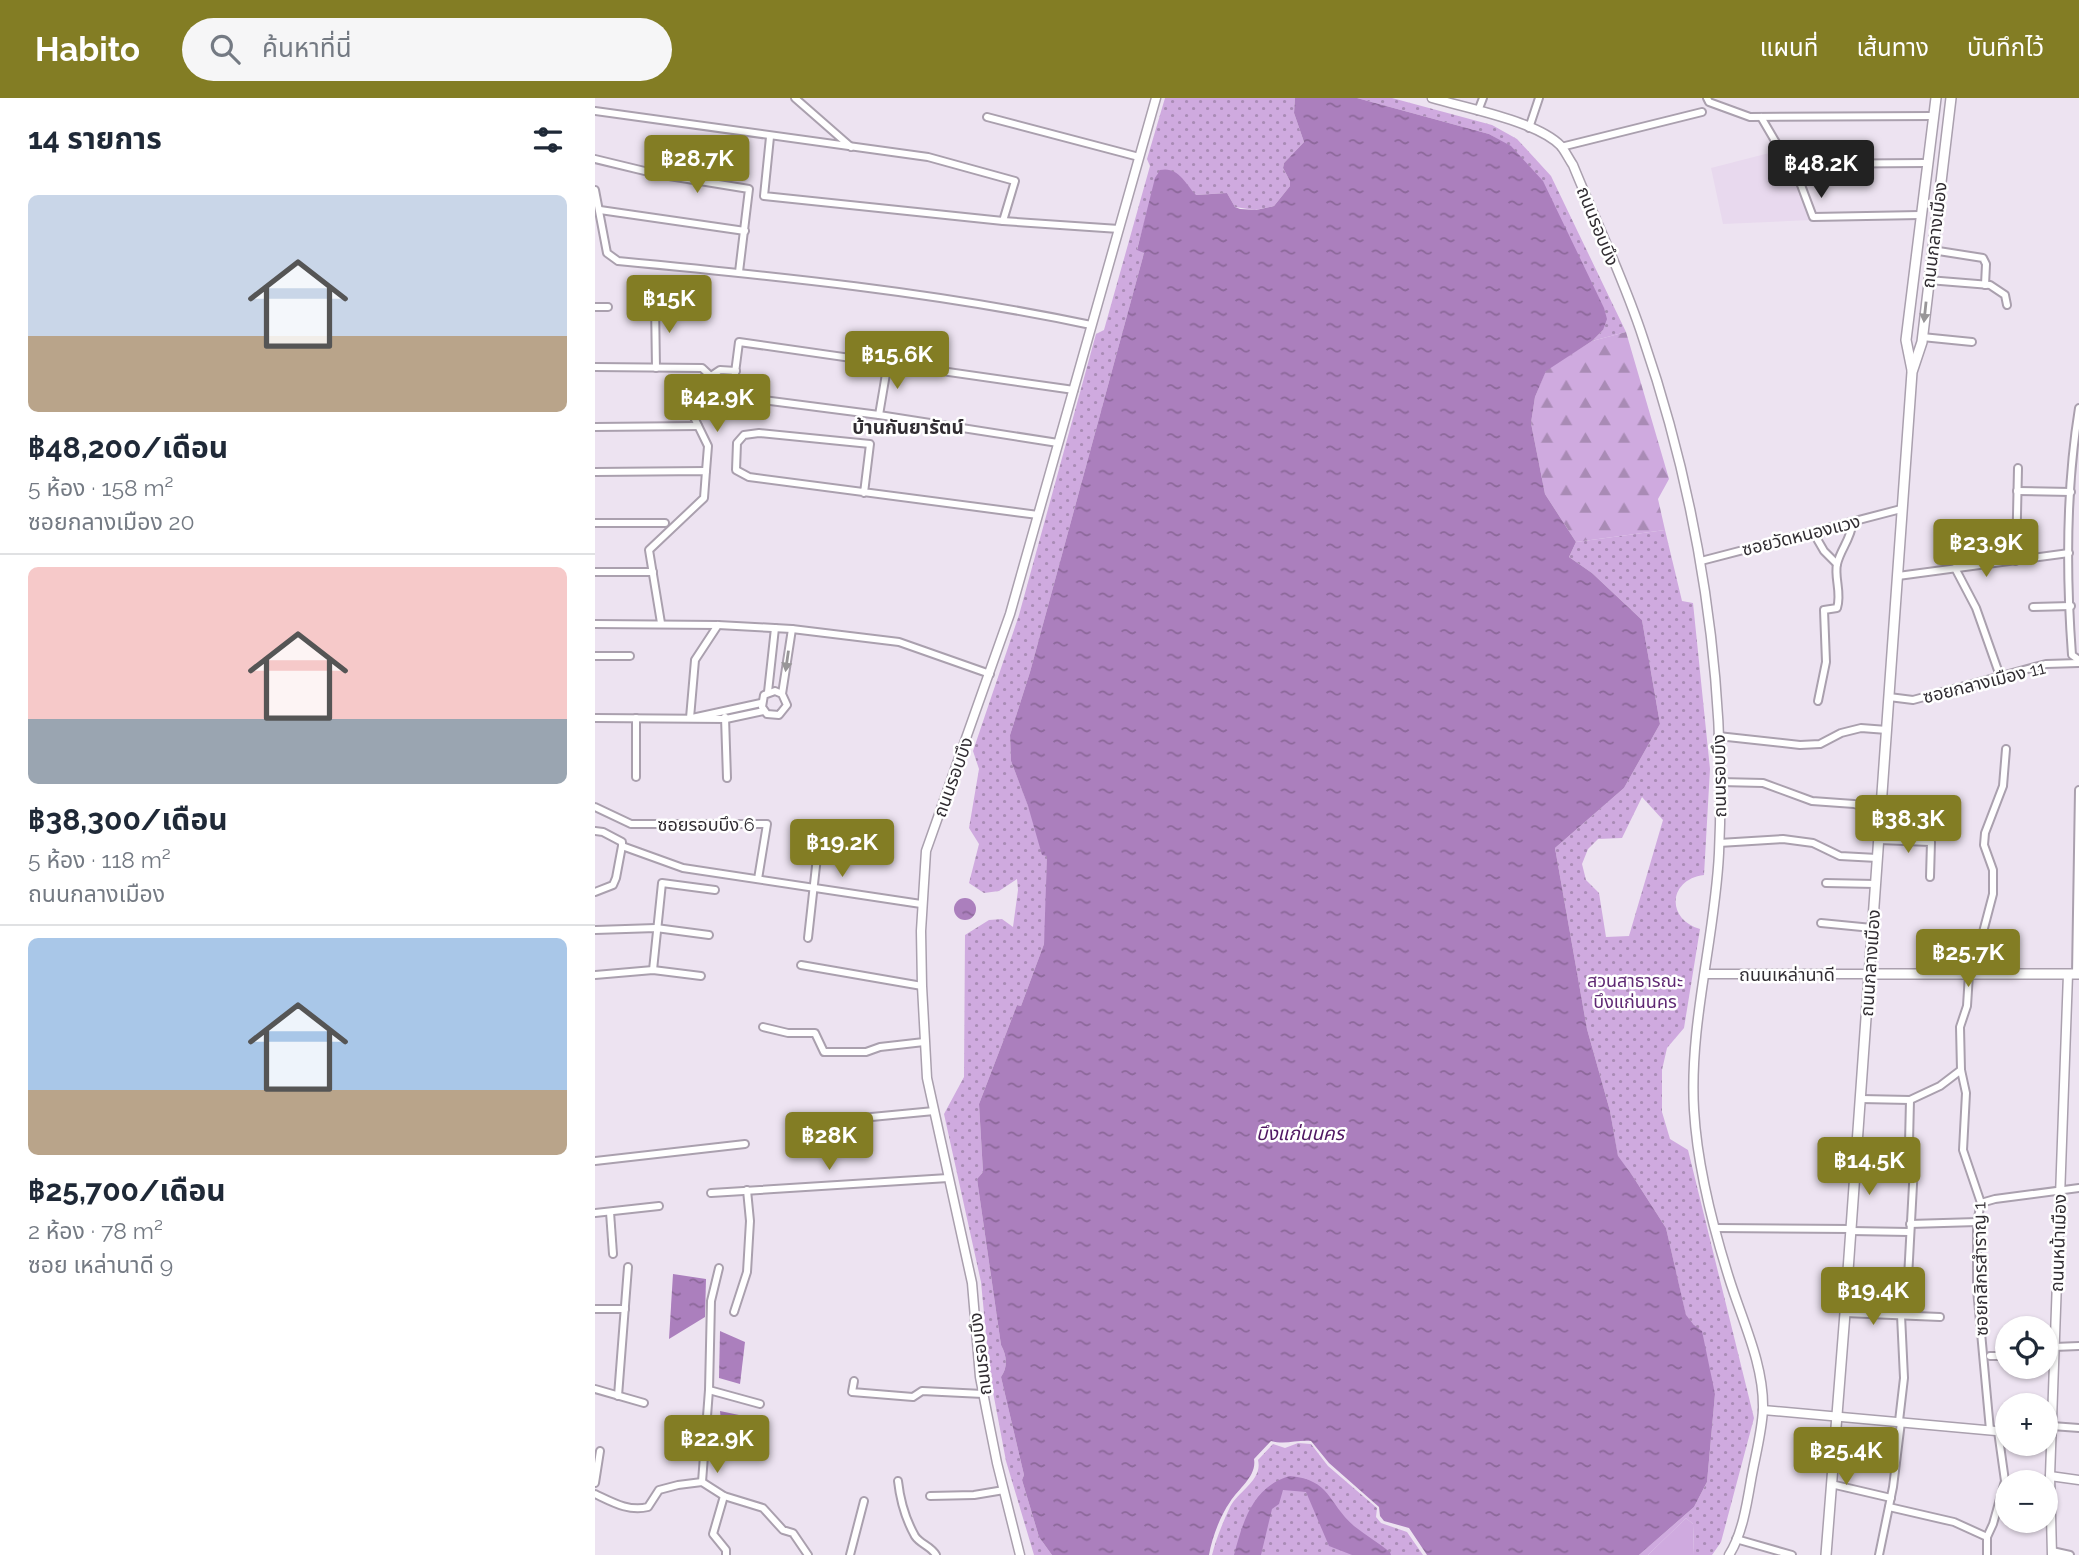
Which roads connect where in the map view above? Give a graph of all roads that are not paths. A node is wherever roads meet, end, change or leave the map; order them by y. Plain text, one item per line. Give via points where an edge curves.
1 (795, 98) edge
2 (1156, 98) edge
3 (1432, 98) edge
4 (1483, 98) edge
5 (1539, 98) edge
6 (1707, 98) edge
7 (1936, 98) edge
8 (1951, 98) edge
9 (595, 111) edge
10 (1478, 111) junction
11 (1702, 112) dead end
12 (1933, 116) junction
13 (988, 117) dead end
14 (1761, 117) junction
15 (1529, 128) junction
16 (770, 137) junction
17 (1561, 147) junction
18 (853, 149) junction
19 (1139, 157) junction
20 (595, 159) edge
21 (1926, 163) junction
22 (1788, 164) junction
23 (595, 190) edge
24 (600, 210) junction
25 (1920, 215) junction
26 (1003, 221) junction
27 (1118, 229) junction
28 (745, 231) junction
29 (1932, 250) junction
30 (739, 272) junction
31 (1913, 278) junction
32 (1928, 280) junction
33 (1985, 285) junction
34 (655, 303) dead end
35 (2007, 304) dead end
36 (595, 307) edge
37 (608, 307) dead end
38 (1091, 325) junction
39 (1922, 337) junction
40 (1972, 342) dead end
41 (888, 362) junction
42 (595, 368) edge
43 (656, 368) junction
44 (736, 371) junction
45 (1912, 372) junction
46 (711, 376) junction
47 (1074, 390) junction
48 (733, 396) junction
49 (688, 405) dead end
50 (2079, 408) edge
51 (879, 415) junction
52 (698, 426) junction
53 (595, 427) edge
54 (1058, 443) junction
55 (2018, 468) dead end
56 (706, 471) junction
57 (595, 472) edge
58 (2017, 491) junction
59 (2071, 492) junction
60 (864, 493) junction
61 (1901, 509) junction
62 (1038, 515) junction
63 (1853, 522) junction
64 (595, 523) edge
65 (665, 523) dead end
66 (1813, 532) junction
67 (2069, 553) junction
68 (1701, 561) junction
69 (2016, 561) junction
70 (1837, 564) junction
71 (1955, 568) junction
72 (595, 572) edge
73 (653, 572) junction
74 (1898, 576) junction
75 (2071, 606) junction
76 (2033, 607) dead end
77 (661, 623) junction
78 (595, 624) edge
79 (718, 625) junction
80 (775, 628) junction
81 (792, 629) junction
82 (595, 656) edge
83 (630, 656) dead end
84 (2079, 661) edge
85 (990, 674) junction
86 (2000, 676) junction
87 (768, 692) junction
88 (782, 694) junction
89 (1889, 696) junction
90 (1818, 701) dead end
91 (761, 703) junction
92 (764, 711) junction
93 (725, 715) junction
94 (595, 718) edge
95 (636, 718) junction
96 (690, 718) junction
97 (1887, 730) junction
98 (1718, 736) junction
99 (2006, 749) dead end
100 (636, 777) dead end
101 (727, 778) dead end
102 (1720, 782) junction
103 (2079, 790) edge
104 (595, 807) edge
105 (1881, 811) junction
106 (595, 831) edge
107 (1879, 840) junction
108 (1719, 842) junction
109 (622, 846) junction
110 (818, 848) dead end
111 (1877, 858) junction
112 (1930, 877) dead end
113 (758, 879) junction
114 (1826, 883) dead end
115 (1875, 884) junction
116 (813, 889) junction
117 (715, 890) dead end
118 (595, 892) edge
119 (921, 904) junction
120 (1821, 923) dead end
121 (656, 928) junction
122 (1872, 928) junction
123 (595, 930) edge
124 (709, 935) dead end
125 (807, 938) dead end
126 (801, 965) dead end
127 (653, 970) junction
128 (1705, 974) junction
129 (1868, 974) junction
130 (1970, 974) junction
131 (2074, 974) edge
132 (595, 975) edge
133 (701, 976) dead end
134 (922, 986) junction
135 (763, 1027) dead end
136 (925, 1042) junction
137 (1961, 1070) junction
138 (1861, 1099) junction
139 (1910, 1100) junction
140 (934, 1111) junction
141 (862, 1118) dead end
142 (745, 1144) dead end
143 (595, 1161) edge
144 (948, 1178) junction
145 (2079, 1188) edge
146 (747, 1190) junction
147 (2060, 1190) junction
148 (711, 1193) dead end
149 (1981, 1203) junction
150 (659, 1206) dead end
151 (610, 1212) junction
152 (595, 1213) edge
153 (1977, 1222) junction
154 (1910, 1224) junction
155 (1715, 1228) junction
156 (1851, 1230) junction
157 (1909, 1232) junction
158 (613, 1254) dead end
159 (628, 1267) dead end
160 (719, 1268) dead end
161 (595, 1309) edge
162 (625, 1309) junction
163 (734, 1312) dead end
164 (1846, 1313) junction
165 (1901, 1315) junction
166 (2053, 1316) edge
167 (1940, 1317) dead end
168 (2079, 1346) edge
169 (2058, 1350) edge
170 (1990, 1356) dead end
171 (1995, 1356) edge
172 (854, 1381) dead end
173 (595, 1389) edge
174 (709, 1391) junction
175 (983, 1394) junction
176 (618, 1396) junction
177 (644, 1403) dead end
178 (760, 1404) dead end
179 (1995, 1405) edge
180 (1763, 1410) junction
181 (1836, 1417) junction
182 (1900, 1421) junction
183 (2058, 1426) edge
184 (2079, 1428) edge
185 (1995, 1431) edge
186 (600, 1451) dead end
187 (2002, 1456) edge
188 (2058, 1477) edge
189 (2079, 1479) edge
190 (898, 1481) dead end
191 (702, 1482) junction
192 (595, 1483) edge
193 (1831, 1485) junction
194 (1004, 1490) junction
195 (595, 1494) edge
196 (724, 1496) junction
197 (930, 1496) dead end
198 (1891, 1498) junction
199 (864, 1501) dead end
200 (1888, 1507) junction
201 (2051, 1533) edge
202 (1987, 1537) junction
203 (1736, 1539) junction
204 (2052, 1553) edge
205 (726, 1555) edge
206 (808, 1555) edge
207 (850, 1555) edge
208 (936, 1555) edge
209 (1020, 1555) edge
210 (1729, 1555) edge
211 (1792, 1555) edge
212 (1826, 1555) edge
213 (1878, 1555) edge
214 (1987, 1555) edge
215 (2070, 1555) edge

1 - 18 street
2 - 19 street, ถนนรอบบึง
3 - 10 street, ถนนรอบบึง
4 - 10 street
5 - 15 street
6 - 14 street via 1750,117
7 - 12 main road, ถนนกลางเมือง
8 - 29 main road, ถนนกลางเมือง
9 - 16 street
10 - 15 street, ถนนรอบบึง
11 - 17 street
12 - 14 street
12 - 21 main road, ถนนกลางเมือง
13 - 19 street
14 - 22 street
15 - 17 street, ถนนรอบบึง
16 - 18 street
16 - 26 street via 764,196
17 - 68 street, ถนนรอบบึง via 1573,165 1643,336
18 - 26 street via 928,157 1015,181
19 - 27 street, ถนนรอบบึง
20 - 28 street via 749,189
21 - 22 street
21 - 25 main road, ถนนกลางเมือง
22 - 25 street via 1813,217
23 - 24 street
24 - 28 street
24 - 30 street via 607,253 618,261
25 - 31 main road, ถนนกลางเมือง
26 - 27 street
27 - 38 street, ถนนรอบบึง
28 - 30 street
29 - 32 main road, ถนนกลางเมือง
29 - 33 street via 1983,258
30 - 38 street via 999,306
31 - 32 street
31 - 45 main road, ถนนกลางเมือง via 1906,340
32 - 33 street
32 -> 39 main road, ถนนกลางเมือง
33 - 35 street via 2003,293
34 - 43 street
36 - 37 street
38 - 47 street, ถนนรอบบึง
39 - 40 street
39 - 45 main road, ถนนกลางเมือง
41 - 44 street via 739,342
41 - 47 street
41 - 51 street
42 - 43 street
43 - 46 street via 702,368
44 - 46 street via 720,370
44 - 48 street
45 - 61 main road, ถนนกลางเมือง
46 - 48 street
47 - 54 street, ถนนรอบบึง
48 - 51 street
49 - 52 street
50 - 59 street
51 - 54 street
52 - 53 street
52 - 56 street via 708,446
54 - 62 street, ถนนรอบบึง
55 - 58 street
56 - 57 street
56 - 73 street via 704,498 649,550
58 - 59 street
58 - 69 street
59 - 67 street
60 - 60 street via 745,476 736,470 737,443 744,435 759,433 870,444
60 - 62 street
61 - 63 street, ซอยวัดหนองแวง
61 - 74 main road, ถนนกลางเมือง
62 - 85 street, ถนนรอบบึง
63 - 66 street, ซอยวัดหนองแวง
63 - 70 street
64 - 65 street
66 - 68 street, ซอยวัดหนองแวง
66 - 70 street
67 - 69 street
67 - 75 street
68 - 98 street, ถนนรอบบึง via 1715,665
69 - 71 street
70 - 90 street via 1840,598 1837,608 1824,610 1826,662
71 - 74 street
71 - 86 street via 1976,608
72 - 73 street
73 - 77 street
74 - 89 main road, ถนนกลางเมือง
75 - 76 street
75 - 84 street via 2072,654
77 - 78 street
77 - 79 street
79 - 80 street
79 - 96 street via 695,660
80 - 81 street
80 - 87 street
81 - 85 street via 899,642
81 -> 88 street
82 - 83 street
84 - 86 street, ซอยกลางเมือง 11
85 - 119 street, ถนนรอบบึง via 926,851
86 - 89 street, ซอยกลางเมือง 11 via 1913,700
87 - 88 street
87 - 91 street
88 - 92 street via 787,705 783,713 771,716
89 - 97 main road, ถนนกลางเมือง
91 - 92 street
91 - 93 street
92 - 93 street
93 - 96 street
93 - 101 street
94 - 95 street
95 - 96 street
95 - 100 street
97 - 98 street via 1861,728 1821,744 1800,745
97 - 105 main road, ถนนกลางเมือง
98 - 102 street, ถนนรอบบึง
99 - 130 street, ซอยกสิกรสำราญ 1 via 2003,786 1984,845 1995,883
102 - 105 street via 1763,783 1812,801
102 - 108 street, ถนนรอบบึง
103 - 131 street, ถนนหน้าเมือง
104 - 113 street, ซอยรอบบึง 6 via 631,824 767,824
105 - 107 main road, ถนนกลางเมือง
106 - 109 street
107 - 111 main road, ถนนกลางเมือง
107 - 112 street via 1931,842
108 - 111 street via 1783,839 1813,843 1840,856
108 - 128 street, ถนนรอบบึง
109 - 113 street via 683,868
109 - 118 street via 613,885
110 - 116 street
111 - 115 main road, ถนนกลางเมือง
113 - 116 street
114 - 115 street
115 - 122 main road, ถนนกลางเมือง
116 - 119 street
116 - 125 street
117 - 121 street via 662,883
119 - 134 street, ถนนรอบบึง
120 - 122 street
121 - 123 street
121 - 124 street
121 - 127 street
122 - 129 main road, ถนนกลางเมือง
126 - 134 street
127 - 132 street
127 - 133 street
128 - 129 street, ถนนเหล่านาดี
128 - 155 street, ถนนรอบบึง via 1695,1051 1694,1109
129 - 130 main road, ถนนเหล่านาดี
129 - 138 main road, ถนนกลางเมือง
130 - 131 main road, ถนนเหล่านาดี
130 - 137 street, ซอยกสิกรสำราญ 1 via 1960,1027
131 - 147 street, ถนนหน้าเมือง
134 - 136 street, ถนนรอบบึง
135 - 136 street via 815,1033 824,1052 866,1052
136 - 140 street, ถนนรอบบึง
137 - 139 street
137 - 149 street, ซอยกสิกรสำราญ 1 via 1966,1093 1963,1150
138 - 139 street
138 - 156 main road, ถนนกลางเมือง
139 - 154 street via 1909,1143 1914,1166
140 - 141 street
140 - 144 street, ถนนรอบบึง
142 - 143 street
144 - 146 street
144 - 175 street, ถนนรอบบึง via 972,1283
145 - 147 street
146 - 148 street
146 - 163 street via 747,1272
147 - 149 street
147 - 166 street, ถนนหน้าเมือง
149 - 153 street, ซอยกสิกรสำราญ 1
150 - 151 street
151 - 152 street
151 - 158 street
153 - 154 street
153 - 179 street, ซอยกสิกรสำราญ 1 via 1977,1289
154 - 157 street
155 - 156 street
155 - 180 street, ถนนรอบบึง via 1758,1368
156 - 157 street
156 - 164 main road, ถนนกลางเมือง
157 - 165 street
159 - 162 street
160 - 174 street via 711,1301
161 - 162 street
162 - 176 street
164 - 165 street
164 - 181 main road, ถนนกลางเมือง
165 - 167 street
165 - 182 street via 1904,1378
168 - 169 street
170 - 171 street
172 - 175 street via 852,1392 913,1397 922,1391
173 - 176 street
174 - 178 street
174 - 191 street
175 - 194 street, ถนนรอบบึง
176 - 177 street
180 - 181 street
180 - 203 street, ถนนรอบบึง
181 - 182 street
181 - 193 main road, ถนนกลางเมือง
182 - 185 street
182 - 198 street
183 - 184 street
186 - 192 street
187 - 202 street, ซอยกสิกรสำราญ 1 via 2005,1481
188 - 189 street
190 - 208 street via 916,1538
191 - 195 street via 659,1490 647,1507 639,1510
191 - 196 street
193 - 198 street
193 - 212 main road, ถนนกลางเมือง
194 - 197 street
194 - 209 street, ถนนรอบบึง
196 - 205 street via 713,1534
196 - 206 street via 763,1508 783,1530 793,1533
198 - 200 street
199 - 207 street
200 - 202 street via 1954,1522
200 - 213 street
201 - 204 street, ถนนหน้าเมือง
202 - 214 street, ซอยกสิกรสำราญ 1
203 - 210 street, ถนนรอบบึง
203 - 211 street
204 - 215 street

